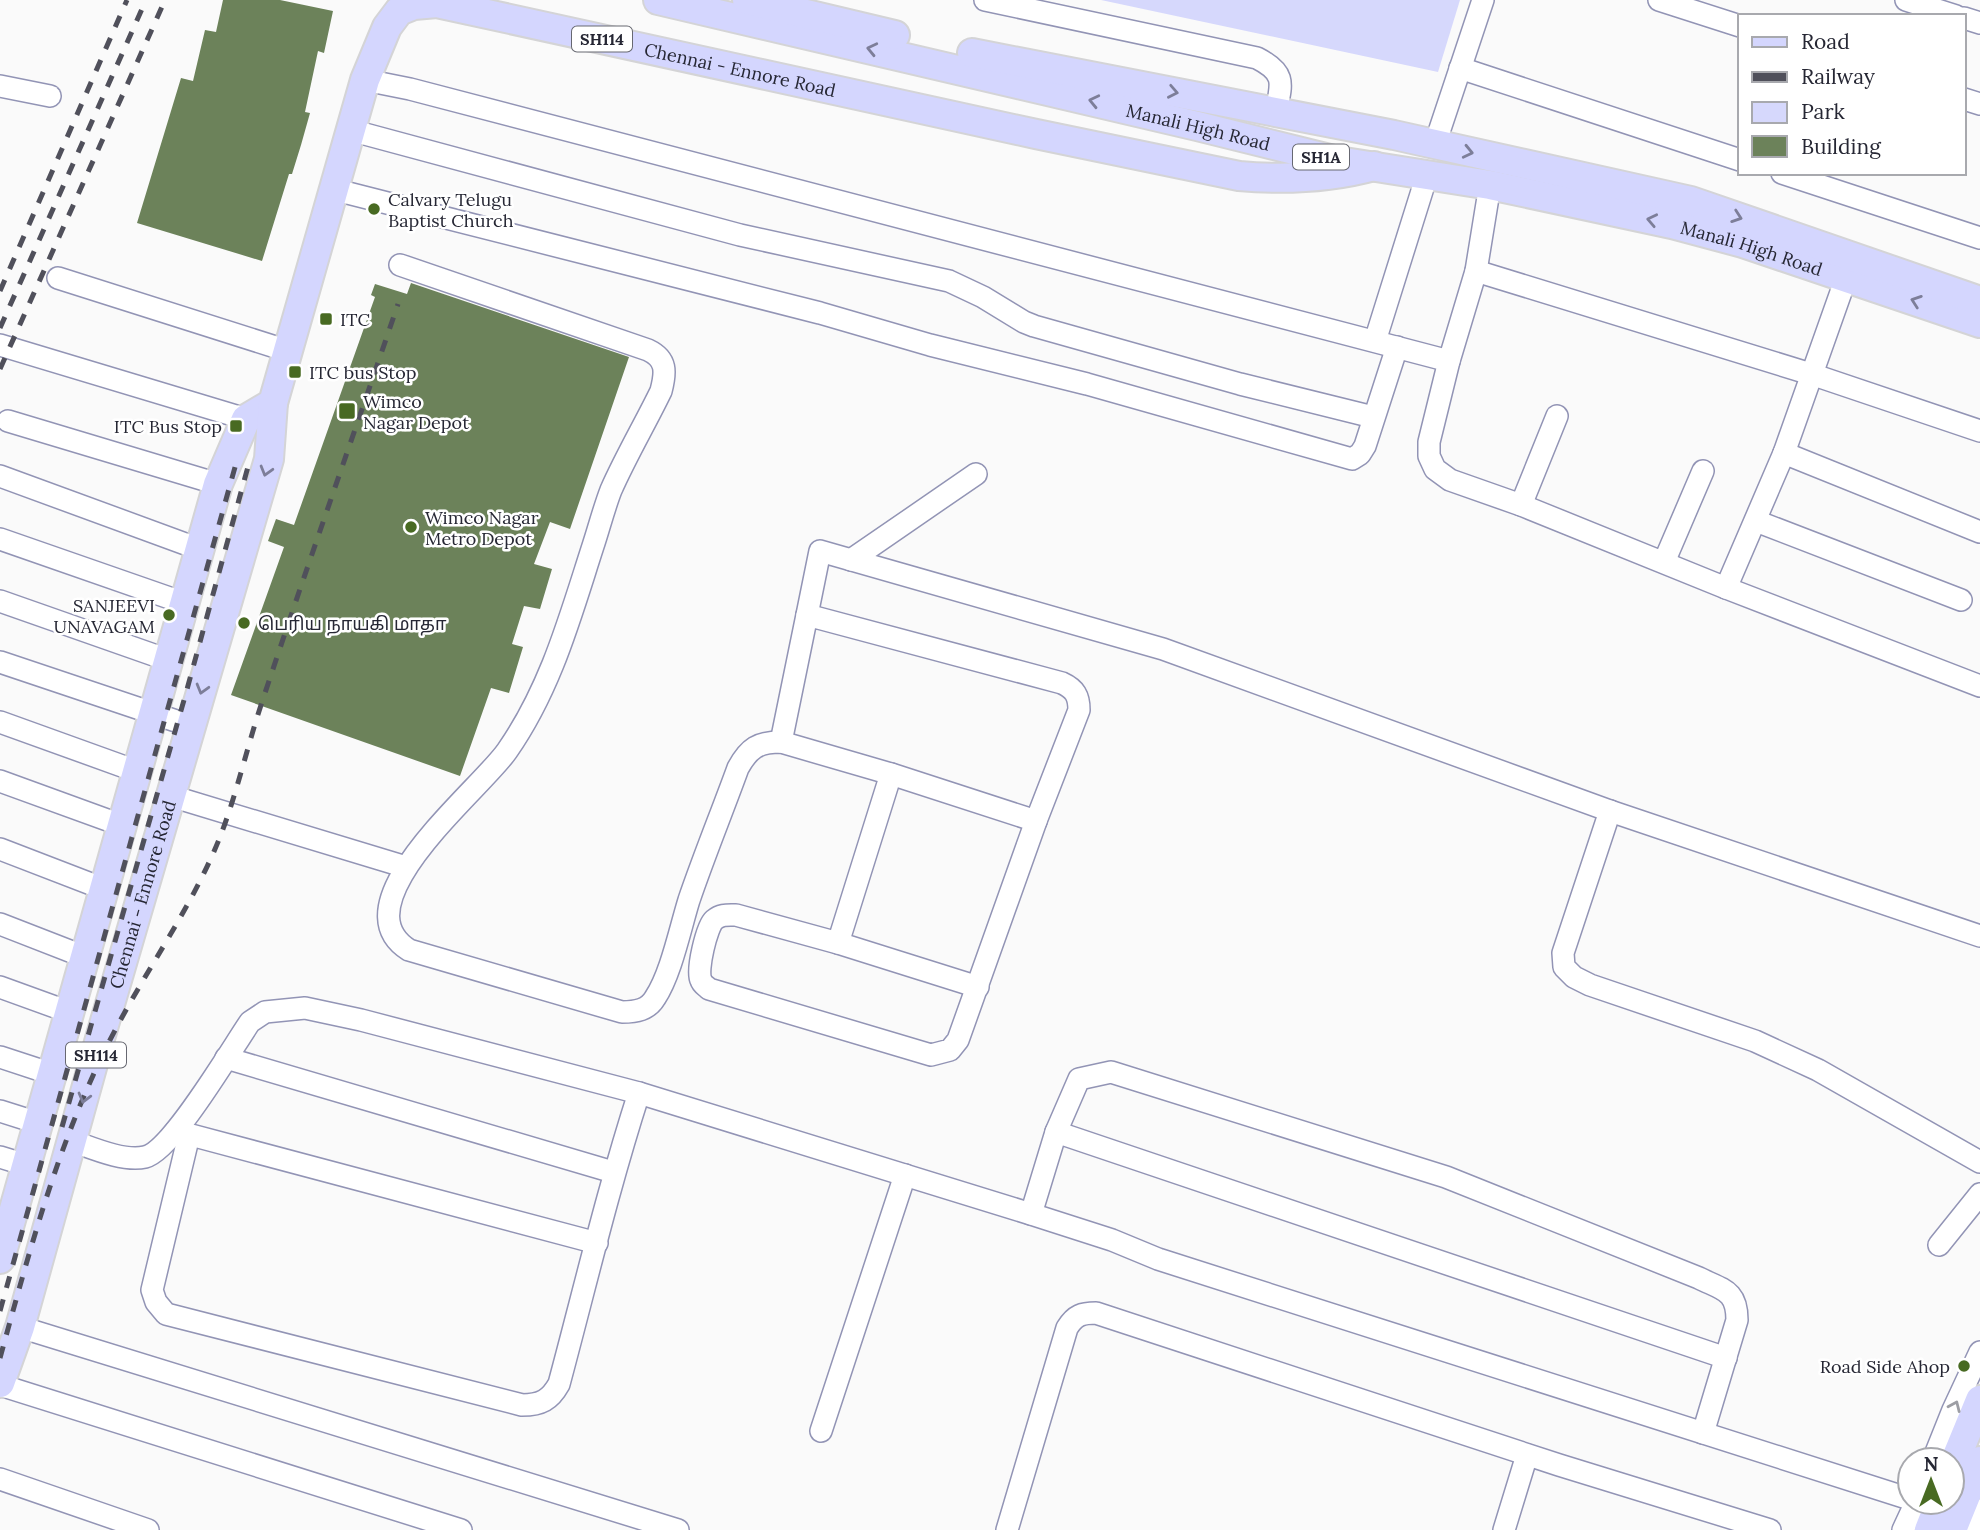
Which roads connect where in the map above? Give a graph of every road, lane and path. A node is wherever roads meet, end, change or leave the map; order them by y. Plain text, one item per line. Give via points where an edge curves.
1 (658, 0) edge
2 (747, 0) edge
3 (985, 0) edge
4 (1483, 0) edge
5 (1659, 0) edge
6 (1906, 0) edge
7 (1943, 8) edge
8 (1738, 25) edge
9 (1460, 68) junction
10 (365, 80) junction
11 (0, 86) edge
12 (50, 96) dead end
13 (1282, 112) junction
14 (1197, 126) junction
15 (350, 130) junction
16 (1383, 132) junction
17 (1248, 139) junction
18 (1435, 144) junction
19 (1285, 146) junction
20 (1738, 159) edge
21 (1186, 165) junction
22 (1377, 166) junction
23 (1427, 175) junction
24 (1788, 175) edge
25 (1239, 176) junction
26 (1490, 186) junction
27 (336, 190) junction
28 (1980, 238) edge
29 (400, 265) dead end
30 (1476, 271) junction
31 (58, 278) dead end
32 (1846, 278) junction
33 (1980, 301) edge
34 (1980, 323) edge
35 (1374, 341) junction
36 (0, 345) edge
37 (1397, 347) junction
38 (288, 351) junction
39 (1449, 361) junction
40 (1814, 375) junction
41 (273, 403) junction
42 (1557, 416) dead end
43 (1373, 417) junction
44 (246, 419) junction
45 (8, 421) dead end
46 (1980, 431) edge
47 (1784, 453) junction
48 (1703, 471) dead end
49 (976, 474) dead end
50 (0, 476) edge
51 (218, 484) junction
52 (1521, 505) junction
53 (1756, 521) junction
54 (1980, 532) edge
55 (0, 539) edge
56 (199, 549) junction
57 (851, 560) junction
58 (1664, 562) junction
59 (1726, 588) junction
60 (1961, 600) dead end
61 (0, 601) edge
62 (184, 603) junction
63 (807, 615) junction
64 (168, 660) junction
65 (0, 663) edge
66 (1980, 686) edge
67 (153, 714) junction
68 (0, 722) edge
69 (191, 726) junction
70 (781, 742) junction
71 (136, 771) junction
72 (891, 774) junction
73 (0, 781) edge
74 (171, 796) junction
75 (1610, 811) junction
76 (1036, 821) junction
77 (121, 825) junction
78 (0, 849) edge
79 (406, 867) junction
80 (104, 889) junction
81 (0, 924) edge
82 (1980, 936) edge
83 (838, 943) junction
84 (85, 957) junction
85 (0, 987) edge
86 (978, 988) junction
87 (69, 1012) junction
88 (0, 1057) edge
89 (226, 1058) junction
90 (52, 1074) junction
91 (639, 1093) junction
92 (0, 1111) edge
93 (38, 1123) junction
94 (1056, 1132) junction
95 (182, 1133) junction
96 (72, 1141) junction
97 (13, 1161) edge
98 (1980, 1162) edge
99 (613, 1172) junction
100 (905, 1175) junction
101 (1980, 1194) edge
102 (6, 1211) edge
103 (1031, 1214) junction
104 (597, 1243) junction
105 (1940, 1245) dead end
106 (0, 1258) edge
107 (20, 1327) junction
108 (1980, 1352) edge
109 (1726, 1358) junction
110 (0, 1384) edge
111 (1980, 1400) edge
112 (821, 1431) dead end
113 (1703, 1433) junction
114 (1939, 1446) edge
115 (1961, 1446) edge
116 (1527, 1455) junction
117 (1980, 1461) edge
118 (0, 1479) edge
119 (1896, 1495) edge
120 (1980, 1510) edge
121 (148, 1530) edge
122 (461, 1530) edge
123 (678, 1530) edge
124 (1007, 1530) edge
125 (1504, 1530) edge
126 (1770, 1530) edge
127 (1952, 1530) edge
128 (1971, 1530) edge

14 -> 1 main road, Manali High Road / SH1A
2 -> 13 main road, Manali High Road / SH1A via 999,59
3 - 13 street via 1257,58 1276,70
4 - 9 street
5 - 8 street
6 - 7 street
9 - 18 street
9 - 20 street
10 - 15 main road, Chennai - Ennore Road / SH114
10 - 21 main road, Chennai - Ennore Road / SH114 via 398,12 437,3
10 - 35 street
11 - 12 street
13 - 16 main road, Manali High Road / SH1A
13 - 19 main road
14 - 17 main road, Manali High Road / SH1A
14 - 21 main road
15 - 27 main road, Chennai - Ennore Road / SH114
15 - 43 street via 740,236 948,281 1034,326
16 - 18 main road, Manali High Road / SH1A
16 - 22 main road
17 - 19 main road, Manali High Road / SH1A
17 - 25 main road
18 -> 33 main road, Manali High Road / SH1A via 1691,201
19 - 22 main road, Manali High Road / SH1A
21 - 25 main road, Chennai - Ennore Road / SH114
22 - 23 main road, Manali High Road / SH1A
22 - 25 main road, Chennai - Ennore Road via 1343,174 1272,179
23 - 26 main road, Manali High Road / SH1A
23 - 35 street
24 - 28 street
26 - 30 street
32 -> 26 main road, Manali High Road / SH1A via 1672,224
27 - 38 main road, Chennai - Ennore Road / SH114
27 - 43 street via 1087,383 1341,457 1352,459 1360,454
29 - 79 street via 649,350 664,363 665,375 611,491 558,654 533,708 506,753
30 - 39 street
30 - 40 street
31 - 38 street
34 -> 32 main road, Manali High Road / SH1A
32 - 40 street
35 - 37 street
36 - 44 street
37 - 39 street
37 - 43 street
38 - 41 main road, Chennai - Ennore Road / SH114
39 - 52 street via 1429,442 1435,469 1450,480
40 - 46 street
40 - 47 street
41 - 44 main road
41 -> 69 main road, Chennai - Ennore Road / SH114 via 269,459
42 - 52 street
44 - 51 main road, SH114
45 - 51 street
47 - 53 street
47 - 54 street
48 - 58 street
49 - 57 street
50 - 56 street
51 - 56 main road, SH114
52 - 58 street
53 - 59 street
53 - 60 street
55 - 62 street
56 - 62 main road, SH114
57 - 63 street via 820,551
57 - 75 street via 1163,649
58 - 59 street
59 - 66 street
61 - 64 street
62 - 64 main road, SH114
63 - 70 street
63 - 76 street via 1071,687 1079,710
64 - 67 main road, SH114
65 - 67 street
67 - 69 street
67 - 71 main road, SH114
68 - 71 street
69 - 74 main road, Chennai - Ennore Road / SH114
70 - 72 street
70 - 79 street via 754,745 742,761 663,982 649,1006 637,1012 622,1012 397,943 388,918 396,883
71 - 77 main road, SH114
72 - 76 street
72 - 83 street
73 - 77 street
74 - 79 street
74 -> 96 main road, Chennai - Ennore Road / SH114
75 - 82 street
75 - 98 street via 1563,953 1564,967 1574,977 1755,1041 1818,1070
76 - 86 street
77 - 80 main road, SH114
78 - 80 street
80 - 84 main road, SH114
81 - 84 street
83 - 86 street
83 - 86 street via 723,915 710,925 700,980 709,989 931,1055 950,1051 958,1040
84 - 87 main road, SH114
85 - 87 street
87 - 90 main road, SH114
88 - 90 street
89 - 91 street via 250,1022 265,1012 305,1007
89 - 95 street
89 - 99 street
90 - 93 main road, SH114
91 - 99 street
91 - 100 street
92 - 93 street
93 - 97 main road, SH114
94 - 103 street
94 - 109 street
94 - 109 street via 1079,1079 1111,1072 1446,1177 1729,1294 1737,1304 1737,1321
95 - 96 street via 145,1157 114,1155
95 - 104 street
95 - 104 street via 152,1290 166,1314 536,1405 552,1397 559,1384
96 - 107 main road, Chennai - Ennore Road / SH114
97 - 102 main road, SH114
99 - 104 street
100 - 103 street
100 - 112 street
101 - 105 street
102 - 106 main road, SH114
103 - 113 street
107 - 110 main road, Chennai - Ennore Road / SH114
107 - 123 street
114 -> 108 street
109 - 113 street
110 - 122 street
111 - 115 main road
113 - 119 street
116 - 124 street via 1096,1312 1082,1313 1067,1328
116 - 125 street
116 - 126 street
117 - 127 main road
118 - 121 street
120 - 128 street

